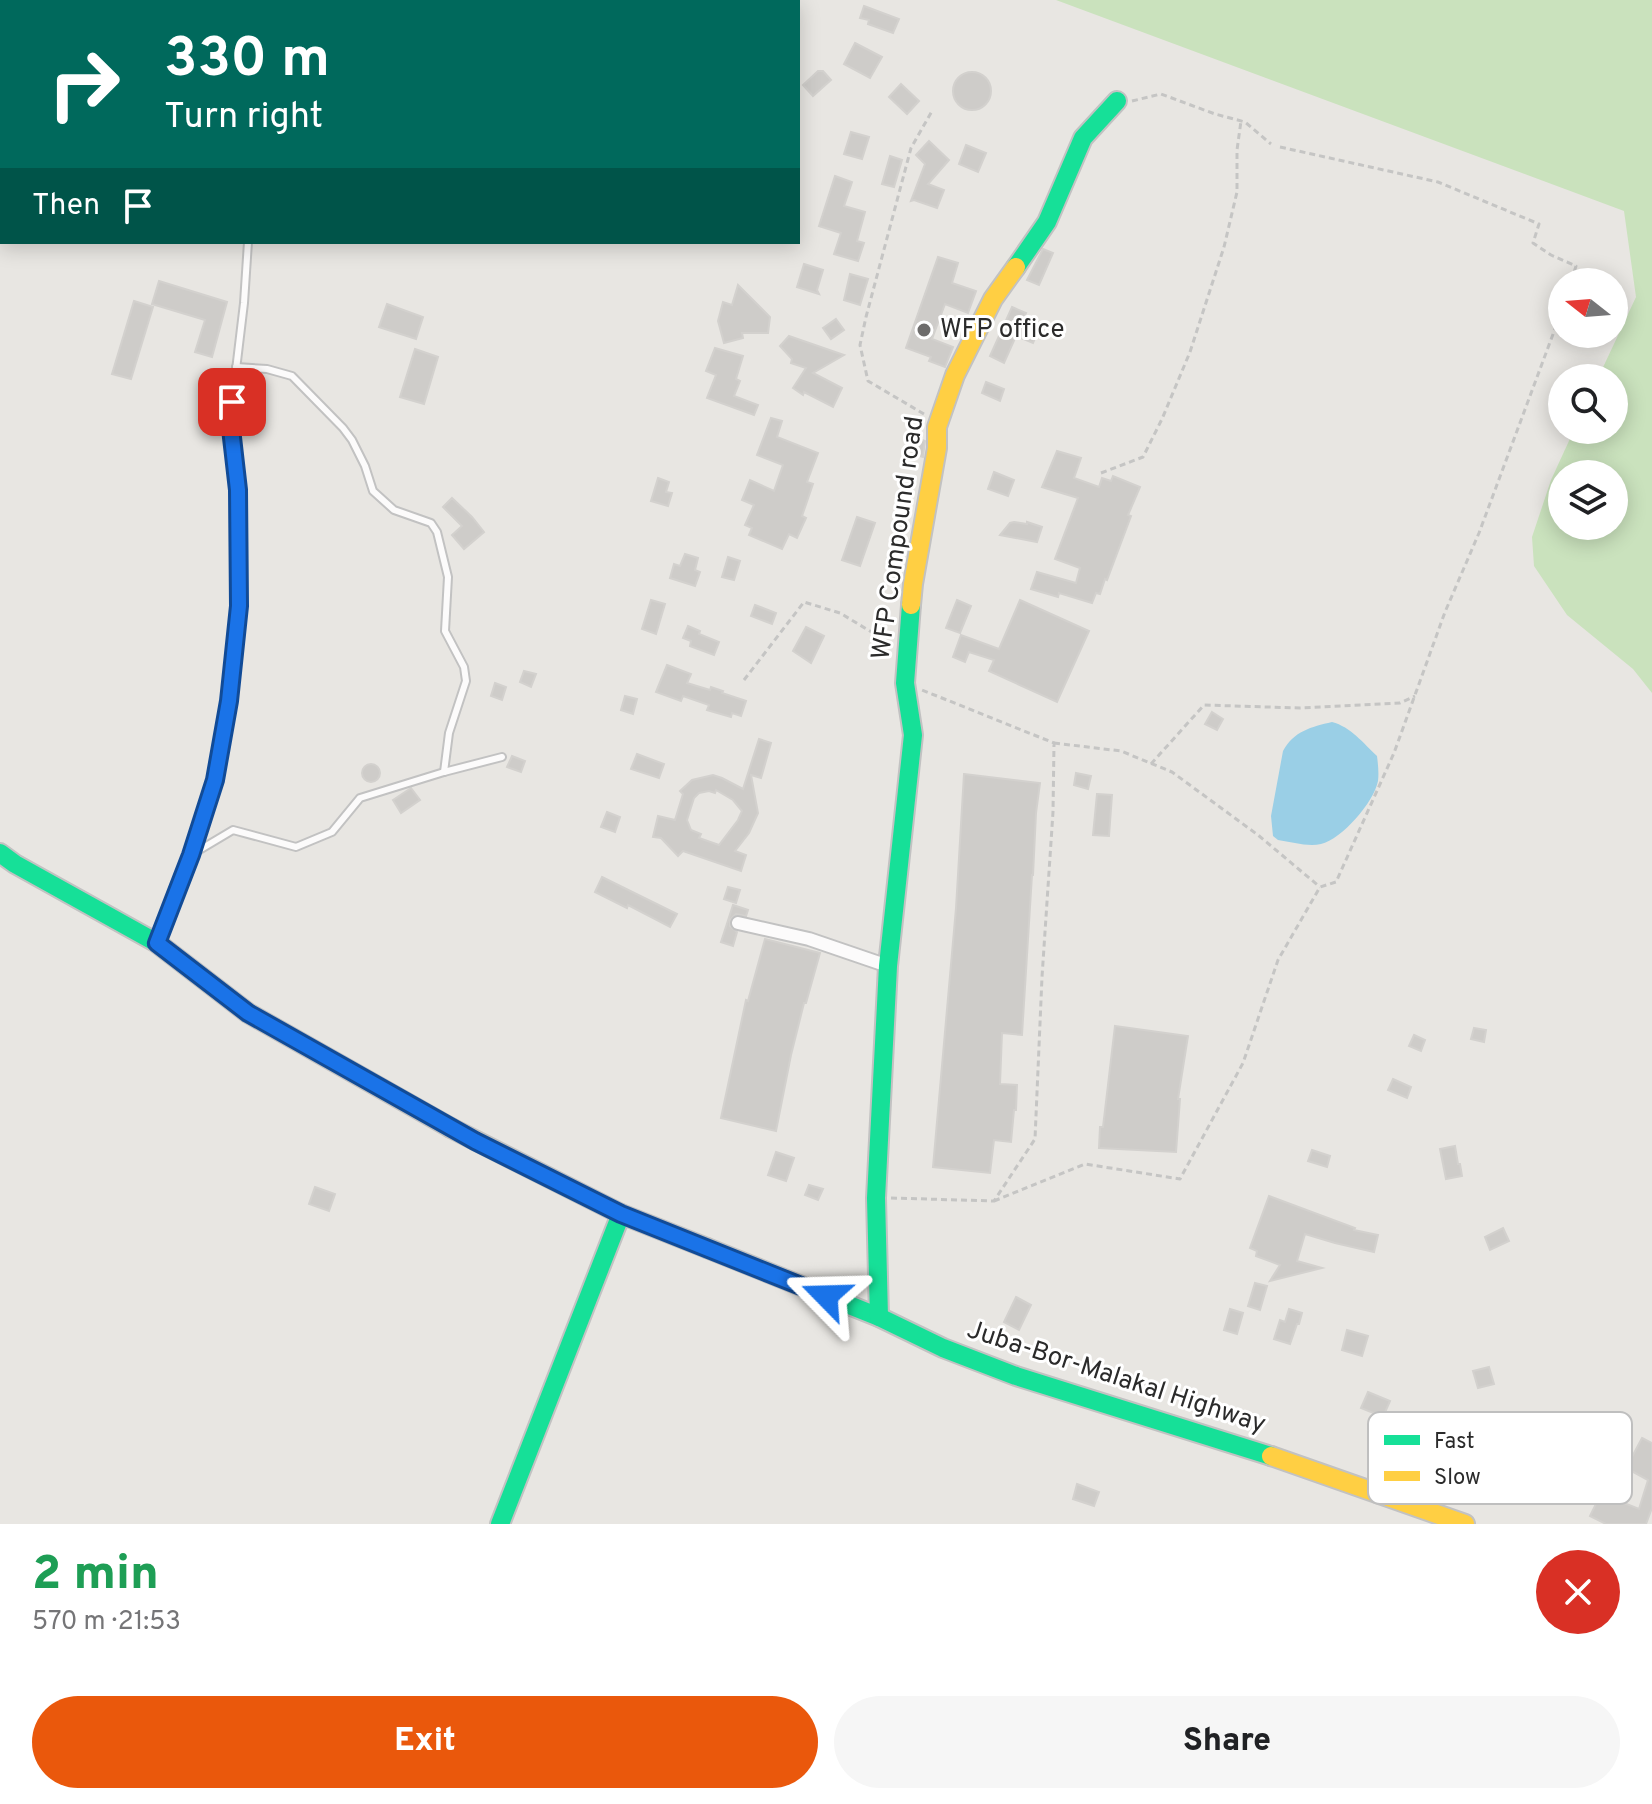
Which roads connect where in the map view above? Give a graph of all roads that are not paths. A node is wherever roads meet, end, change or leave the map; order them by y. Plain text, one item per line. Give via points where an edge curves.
1 (1115, 103) road end
2 (248, 244) edge
3 (236, 367) junction
4 (502, 757) dead end
5 (444, 772) junction
6 (0, 853) edge
7 (191, 855) junction
8 (738, 923) dead end
9 (157, 943) junction
10 (888, 966) junction
11 (621, 1214) junction
12 (879, 1317) junction
13 (1368, 1492) edge
14 (1396, 1504) edge
15 (1435, 1520) edge
16 (500, 1524) edge
17 (1465, 1524) edge

1 - 10 main road, WFP Compound road via 1083,138 1047,222 993,299 955,375 937,427 913,584 905,683 913,735
2 - 3 lane
3 - 5 lane via 292,376 352,440 373,491 394,510 431,523 437,532 448,577 445,631 466,681 449,733
3 - 7 lane via 230,420 238,490 239,606 215,780
4 - 5 lane
5 - 7 lane via 360,798 332,832 296,847 233,830
6 - 9 main road, Juba-Bor-Malakal Highway
7 - 9 lane
8 - 10 street via 809,939
9 - 11 main road, Juba-Bor-Malakal Highway via 248,1013 475,1141
10 - 12 main road, WFP Compound road via 876,1198
11 - 12 main road, Juba-Bor-Malakal Highway
11 - 16 main road
12 - 13 main road, Juba-Bor-Malakal Highway via 1016,1376 1314,1470
14 - 15 main road, Juba-Bor-Malakal Highway
15 - 17 main road, Juba-Bor-Malakal Highway

